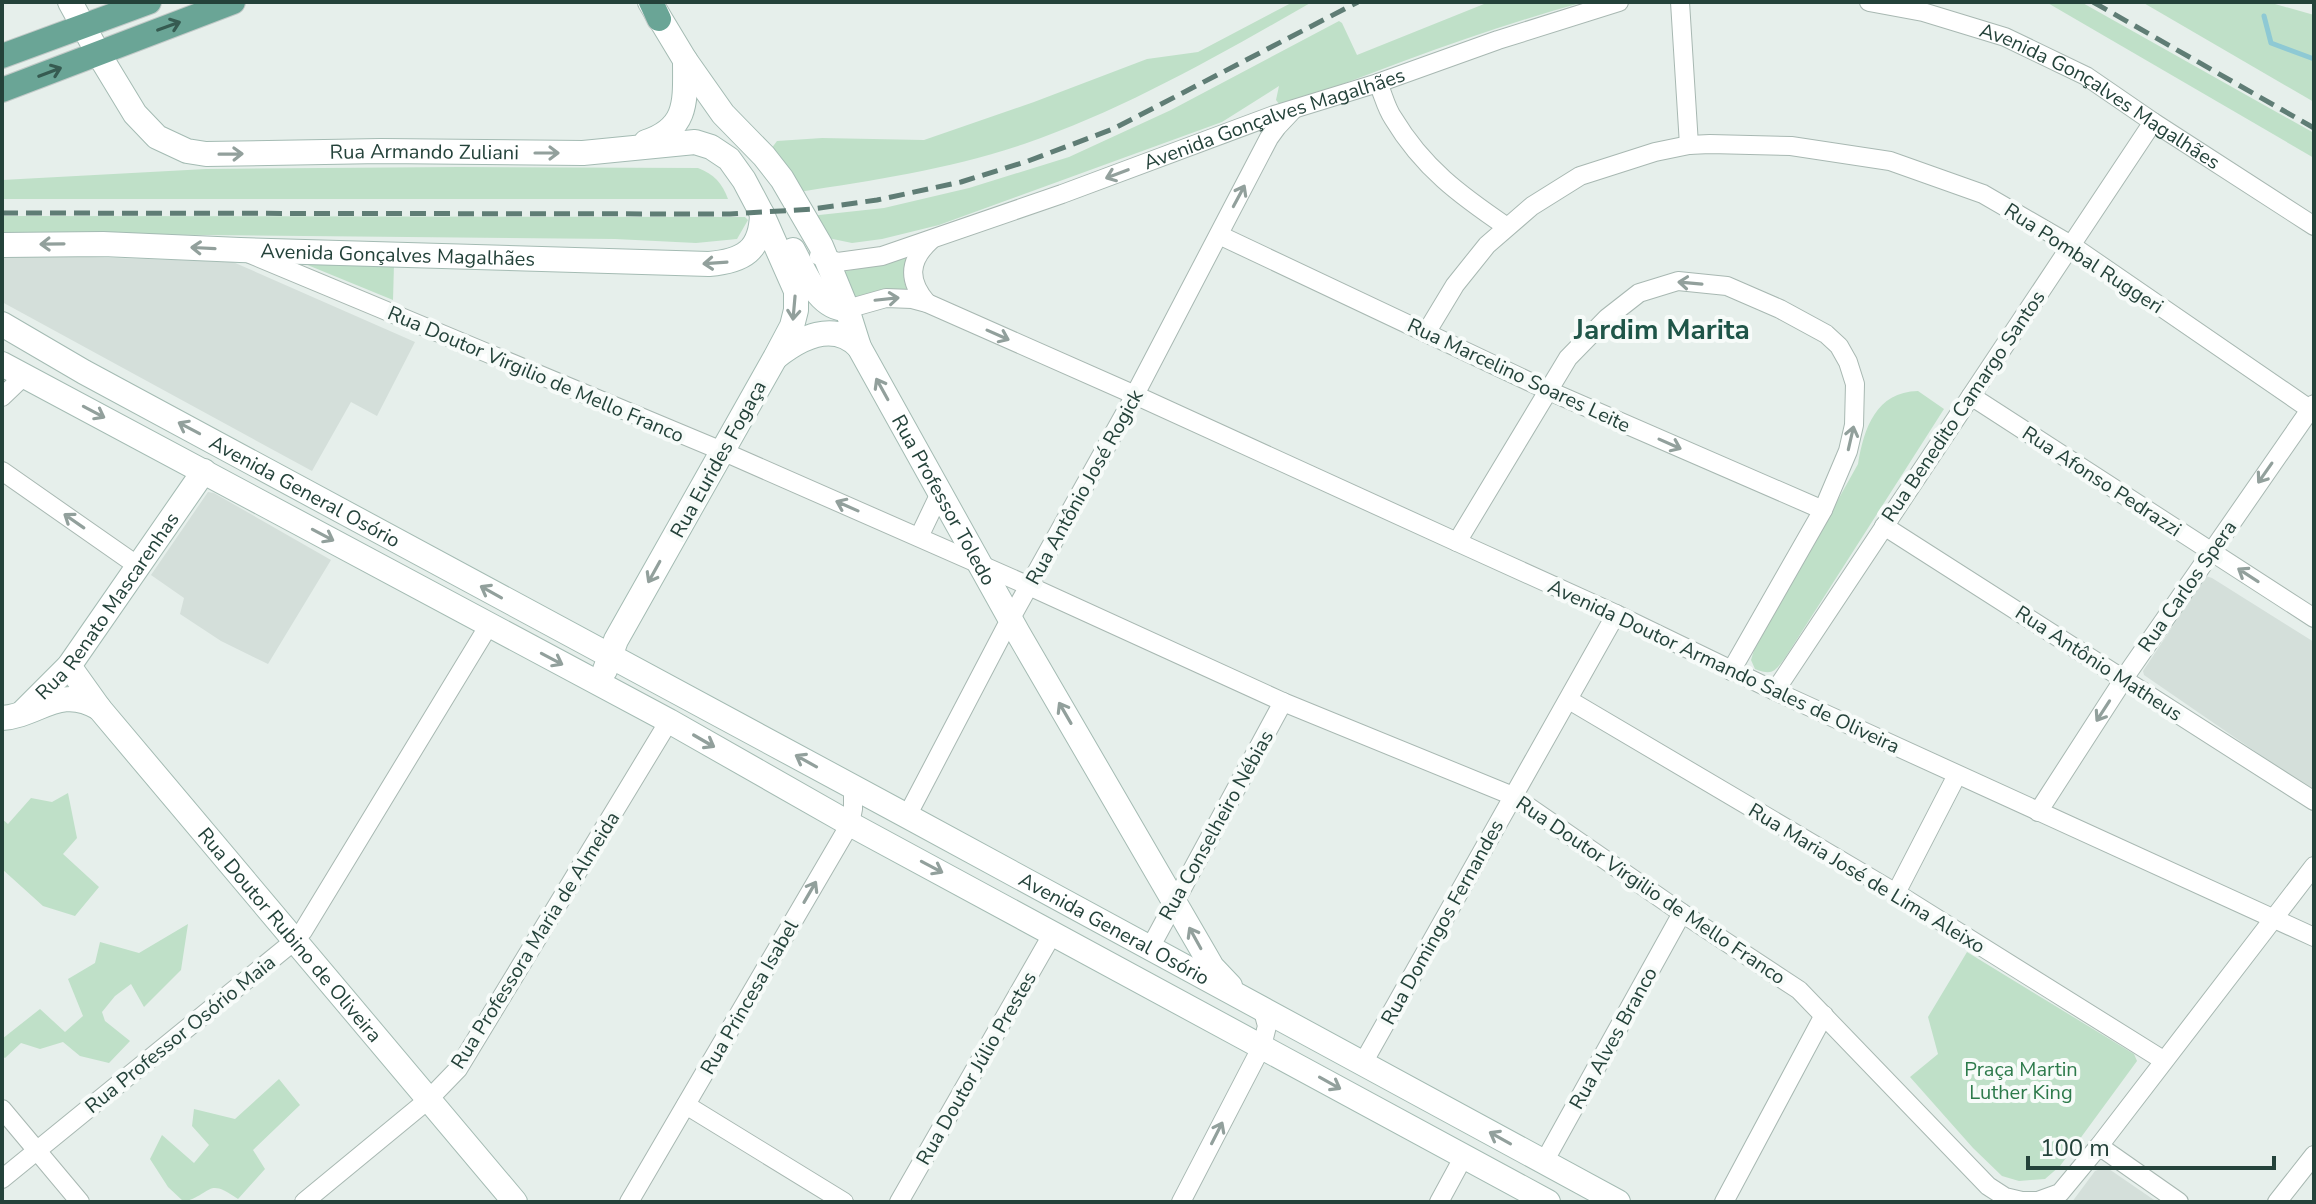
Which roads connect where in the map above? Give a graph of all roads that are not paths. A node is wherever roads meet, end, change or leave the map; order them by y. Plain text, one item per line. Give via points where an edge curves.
1 (70, 2) edge
2 (151, 2) edge
3 (233, 2) edge
4 (1619, 2) edge
5 (1680, 2) edge
6 (1869, 2) edge
7 (653, 8) edge
8 (83, 26) junction
9 (2, 56) edge
10 (104, 57) junction
11 (685, 60) junction
12 (1378, 83) junction
13 (2, 90) edge
14 (1295, 108) junction
15 (2153, 122) junction
16 (1253, 123) junction
17 (737, 130) junction
18 (695, 142) junction
19 (1689, 145) junction
20 (629, 148) junction
21 (1259, 157) junction
22 (762, 214) junction
23 (2314, 226) edge
24 (1507, 227) junction
25 (1219, 235) junction
26 (931, 240) junction
27 (2, 245) edge
28 (2071, 245) junction
29 (240, 250) junction
30 (830, 258) junction
31 (927, 303) junction
32 (847, 309) junction
33 (2, 324) edge
34 (1426, 333) junction
35 (859, 347) junction
36 (775, 358) junction
37 (2, 364) edge
38 (84, 372) junction
39 (25, 375) junction
40 (1547, 390) junction
41 (1135, 395) junction
42 (1971, 396) junction
43 (2, 397) edge
44 (2313, 408) edge
45 (722, 451) junction
46 (2, 471) edge
47 (204, 471) junction
48 (940, 493) junction
49 (1823, 510) junction
50 (1884, 526) junction
51 (919, 537) junction
52 (1457, 542) junction
53 (2210, 551) junction
54 (138, 566) junction
55 (983, 566) junction
56 (1029, 586) junction
57 (1616, 614) junction
58 (2314, 618) edge
59 (1010, 619) junction
60 (489, 625) junction
61 (609, 656) junction
62 (69, 666) junction
63 (1731, 671) junction
64 (2123, 679) junction
65 (611, 690) junction
66 (1775, 691) junction
67 (1569, 700) junction
68 (1283, 702) junction
69 (99, 708) junction
70 (13, 715) edge
71 (669, 721) junction
72 (1957, 775) junction
73 (853, 787) junction
74 (1513, 796) junction
75 (2314, 801) edge
76 (2038, 812) junction
77 (907, 816) junction
78 (850, 824) junction
79 (2314, 866) edge
80 (1896, 893) junction
81 (1175, 901) junction
82 (1682, 913) junction
83 (2274, 919) junction
84 (1053, 933) junction
85 (2314, 937) edge
86 (293, 942) junction
87 (1150, 948) junction
88 (1253, 1005) junction
89 (1824, 1015) junction
90 (1262, 1046) junction
91 (2163, 1060) junction
92 (1363, 1063) junction
93 (429, 1099) junction
94 (686, 1105) junction
95 (2, 1109) edge
96 (2099, 1146) junction
97 (37, 1151) junction
98 (2314, 1155) edge
99 (1464, 1156) junction
100 (1544, 1162) junction
101 (2, 1179) edge
102 (80, 1202) edge
103 (304, 1202) edge
104 (515, 1202) edge
105 (629, 1202) edge
106 (844, 1202) edge
107 (899, 1202) edge
108 (1181, 1202) edge
109 (1439, 1202) edge
110 (1548, 1202) edge
111 (1618, 1202) edge
112 (1724, 1202) edge
113 (2179, 1202) edge
114 (2277, 1202) edge

1 - 8 street
2 - 8 main road
2 - 10 main road via 112,34
10 -> 3 main road
4 - 12 street, Avenida Gonçalves Magalhães
5 - 19 street
6 - 15 street, Avenida Gonçalves Magalhães via 2005,37 2086,76
7 - 11 street, Rua Professor Toledo
8 - 9 main road
8 - 10 street
13 -> 10 main road
10 -> 20 street, Rua Armando Zuliani via 135,114 157,137 187,151 583,153
11 - 17 street, Rua Professor Toledo
11 - 20 street via 684,99 674,126 663,137
12 - 14 street, Avenida Gonçalves Magalhães
12 - 24 street via 1391,116 1428,166
14 - 16 street, Avenida Gonçalves Magalhães
14 - 21 street, Rua Antônio José Rogick
15 - 23 street, Avenida Gonçalves Magalhães
15 - 28 street, Rua Benedito Camargo Santos
16 - 21 street
16 -> 26 street, Avenida Gonçalves Magalhães
17 - 18 street, Rua Armando Zuliani
17 - 30 street, Rua Professor Toledo via 782,179
18 - 20 street, Rua Armando Zuliani
18 - 22 street via 729,159
18 - 32 street via 715,144 739,162 819,297
19 - 24 street, Rua Pombal Ruggeri via 1580,176
19 - 28 street, Rua Pombal Ruggeri via 1791,146 1890,161 1983,194
25 -> 21 street, Rua Antônio José Rogick
22 -> 29 street, Avenida Gonçalves Magalhães via 753,248 734,260 709,264
22 -> 36 street, Rua Eurides Fogaça via 796,291 792,326
24 - 34 street, Rua Pombal Ruggeri via 1455,285
25 - 34 street, Rua Marcelino Soares Leite
25 - 41 street, Rua Antônio José Rogick
26 - 30 street, Avenida Gonçalves Magalhães via 882,256
26 - 31 street via 921,250 912,279
29 -> 27 street, Avenida Gonçalves Magalhães
28 - 42 street, Rua Benedito Camargo Santos
28 - 44 street, Rua Pombal Ruggeri
29 - 45 street, Rua Doutor Virgilio de Mello Franco
30 - 32 street, Rua Professor Toledo
32 -> 31 street, Avenida Doutor Armando Sales de Oliveira via 886,298
31 -> 41 street, Avenida Doutor Armando Sales de Oliveira
32 - 35 street, Rua Professor Toledo
33 - 38 street, Avenida General Osório
34 - 40 street, Rua Marcelino Soares Leite
35 - 36 street via 841,334 820,334
48 -> 35 street, Rua Professor Toledo
36 - 45 street, Rua Eurides Fogaça
37 - 39 street, Avenida General Osório
38 - 39 street via 43,368
61 -> 38 street, Avenida General Osório
39 - 43 street
39 -> 47 street, Avenida General Osório
40 -> 49 street, Rua Marcelino Soares Leite
49 -> 40 street via 1848,451 1855,384 1839,346 1780,309 1727,286 1678,281 1639,293 1568,358
40 - 52 street
41 - 52 street, Avenida Doutor Armando Sales de Oliveira
41 - 56 street, Rua Antônio José Rogick
42 - 50 street, Rua Benedito Camargo Santos
42 - 53 street, Rua Afonso Pedrazzi
44 -> 53 street, Rua Carlos Spera
51 -> 45 street, Rua Doutor Virgilio de Mello Franco
45 -> 61 street, Rua Eurides Fogaça
54 -> 46 street
47 - 54 street, Rua Renato Mascarenhas
47 -> 60 street, Avenida General Osório
48 - 51 street
48 - 55 street, Rua Professor Toledo
49 - 63 street
50 - 64 street, Rua Antônio Matheus
50 - 66 street, Rua Benedito Camargo Santos
51 - 55 street, Rua Doutor Virgilio de Mello Franco
52 - 57 street, Avenida Doutor Armando Sales de Oliveira
58 -> 53 street, Rua Afonso Pedrazzi
53 - 64 street, Rua Carlos Spera
54 - 62 street, Rua Renato Mascarenhas
55 - 56 street, Rua Doutor Virgilio de Mello Franco
55 - 59 street, Rua Professor Toledo
56 - 59 street, Rua Antônio José Rogick
56 - 68 street, Rua Doutor Virgilio de Mello Franco
57 - 63 street, Avenida Doutor Armando Sales de Oliveira
57 - 67 street, Rua Domingos Fernandes
59 - 77 street, Rua Antônio José Rogick
81 -> 59 street, Rua Professor Toledo
60 -> 65 street, Avenida General Osório
60 - 86 street, Rua Professor Osório Maia
61 - 65 street via 605,678
73 -> 61 street, Avenida General Osório
62 - 69 street, Rua Doutor Rubino de Oliveira
62 - 70 street, Rua Renato Mascarenhas
63 - 66 street, Avenida Doutor Armando Sales de Oliveira
64 - 75 street, Rua Antônio Matheus
64 -> 76 street, Rua Carlos Spera
65 - 71 street, Avenida General Osório
66 - 72 street, Avenida Doutor Armando Sales de Oliveira
67 - 74 street, Rua Domingos Fernandes
67 - 80 street, Rua Maria José de Lima Aleixo
68 - 74 street, Rua Doutor Virgilio de Mello Franco
68 - 81 street, Rua Conselheiro Nébias
69 - 70 street, Rua Renato Mascarenhas via 75,699
69 - 86 street, Rua Doutor Rubino de Oliveira
71 -> 78 street, Avenida General Osório
71 - 93 street, Rua Professora Maria de Almeida via 458,1069
72 - 76 street, Avenida Doutor Armando Sales de Oliveira
72 - 80 street
73 - 77 street, Avenida General Osório
73 - 78 street, Rua Princesa Isabel
74 - 82 street, Rua Doutor Virgilio de Mello Franco
74 - 92 street, Rua Domingos Fernandes
76 - 83 street, Avenida Doutor Armando Sales de Oliveira
77 - 87 street, Avenida General Osório
78 -> 84 street, Avenida General Osório
94 -> 78 street, Rua Princesa Isabel
79 - 83 street
80 - 91 street, Rua Maria José de Lima Aleixo
81 - 87 street, Rua Conselheiro Nébias
88 -> 81 street, Rua Professor Toledo via 1212,967
82 - 89 street, Rua Doutor Virgilio de Mello Franco via 1799,990
82 - 100 street, Rua Alves Branco
83 - 85 street, Avenida Doutor Armando Sales de Oliveira
83 - 91 street
84 - 90 street, Avenida General Osório
84 - 107 street, Rua Doutor Júlio Prestes
86 - 93 street, Rua Doutor Rubino de Oliveira
86 - 97 street, Rua Professor Osório Maia
87 - 88 street, Avenida General Osório
88 - 90 street via 1267,1026
88 - 92 street, Avenida General Osório
89 - 96 street, Rua Doutor Virgilio de Mello Franco via 1988,1186 2005,1197 2038,1201 2060,1193
89 - 112 street
90 -> 99 street, Avenida General Osório
108 -> 90 street
91 - 96 street
100 -> 92 street, Avenida General Osório
93 - 103 street, Rua Professora Maria de Almeida
93 - 104 street, Rua Doutor Rubino de Oliveira
94 - 105 street, Rua Princesa Isabel
94 - 106 street
95 - 97 street
96 - 113 street
97 - 101 street, Rua Professor Osório Maia
97 - 102 street
98 - 114 street
99 - 109 street
99 - 110 street, Avenida General Osório
100 - 111 street, Avenida General Osório

